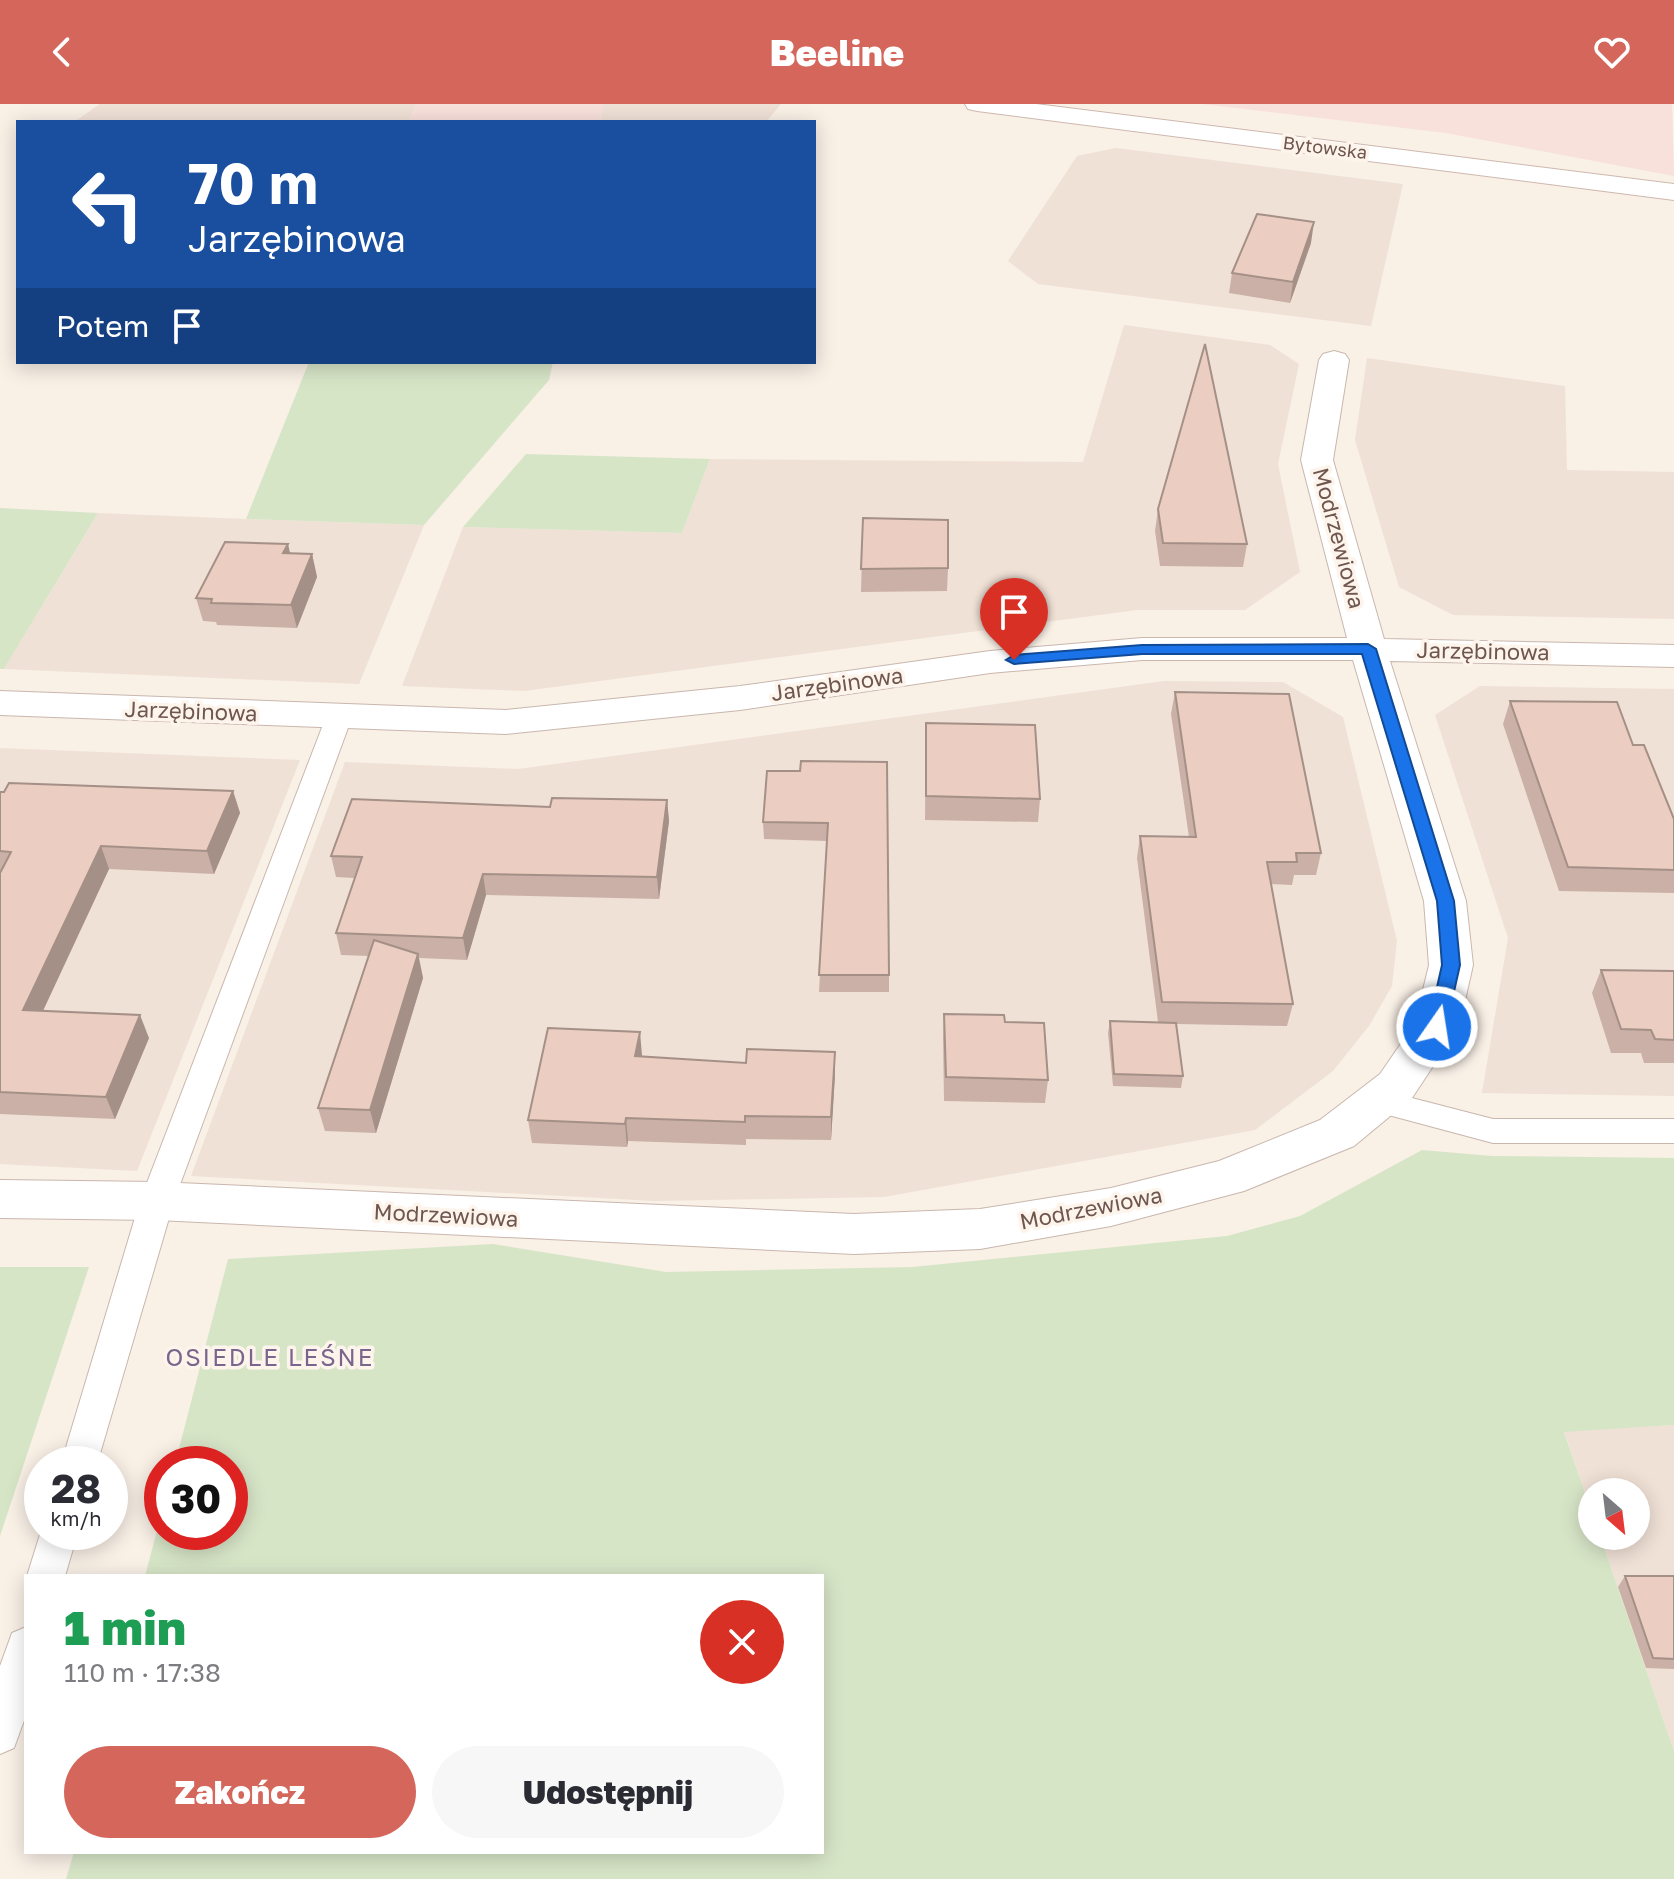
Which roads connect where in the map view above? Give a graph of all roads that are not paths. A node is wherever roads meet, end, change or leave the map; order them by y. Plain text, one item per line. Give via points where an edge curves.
1 (977, 104) edge
2 (1045, 108) edge
3 (1674, 192) edge
4 (1334, 360) dead end
5 (1368, 649) junction
6 (1674, 656) edge
7 (0, 703) edge
8 (339, 717) junction
9 (1377, 1101) junction
10 (1674, 1131) edge
11 (0, 1199) edge
12 (157, 1201) junction
13 (84, 1446) edge
14 (54, 1550) edge
15 (47, 1574) edge
16 (24, 1653) edge
17 (0, 1734) edge

1 - 2 street, Bytowska
2 - 3 street, Bytowska
4 - 5 street, Modrzewiowa via 1317,460
5 - 6 street, Jarzębinowa
5 - 8 street, Jarzębinowa via 1142,649 1061,655 543,721
5 - 9 street, Modrzewiowa via 1445,901 1451,965 1437,1027 1396,1086
7 - 8 street, Jarzębinowa
8 - 12 lane
9 - 10 lane via 1493,1131
9 - 12 street, Modrzewiowa via 1337,1133 1227,1178 1111,1207 980,1229 854,1234
11 - 12 street, Modrzewiowa
12 - 13 lane
14 - 15 lane
16 - 17 lane

